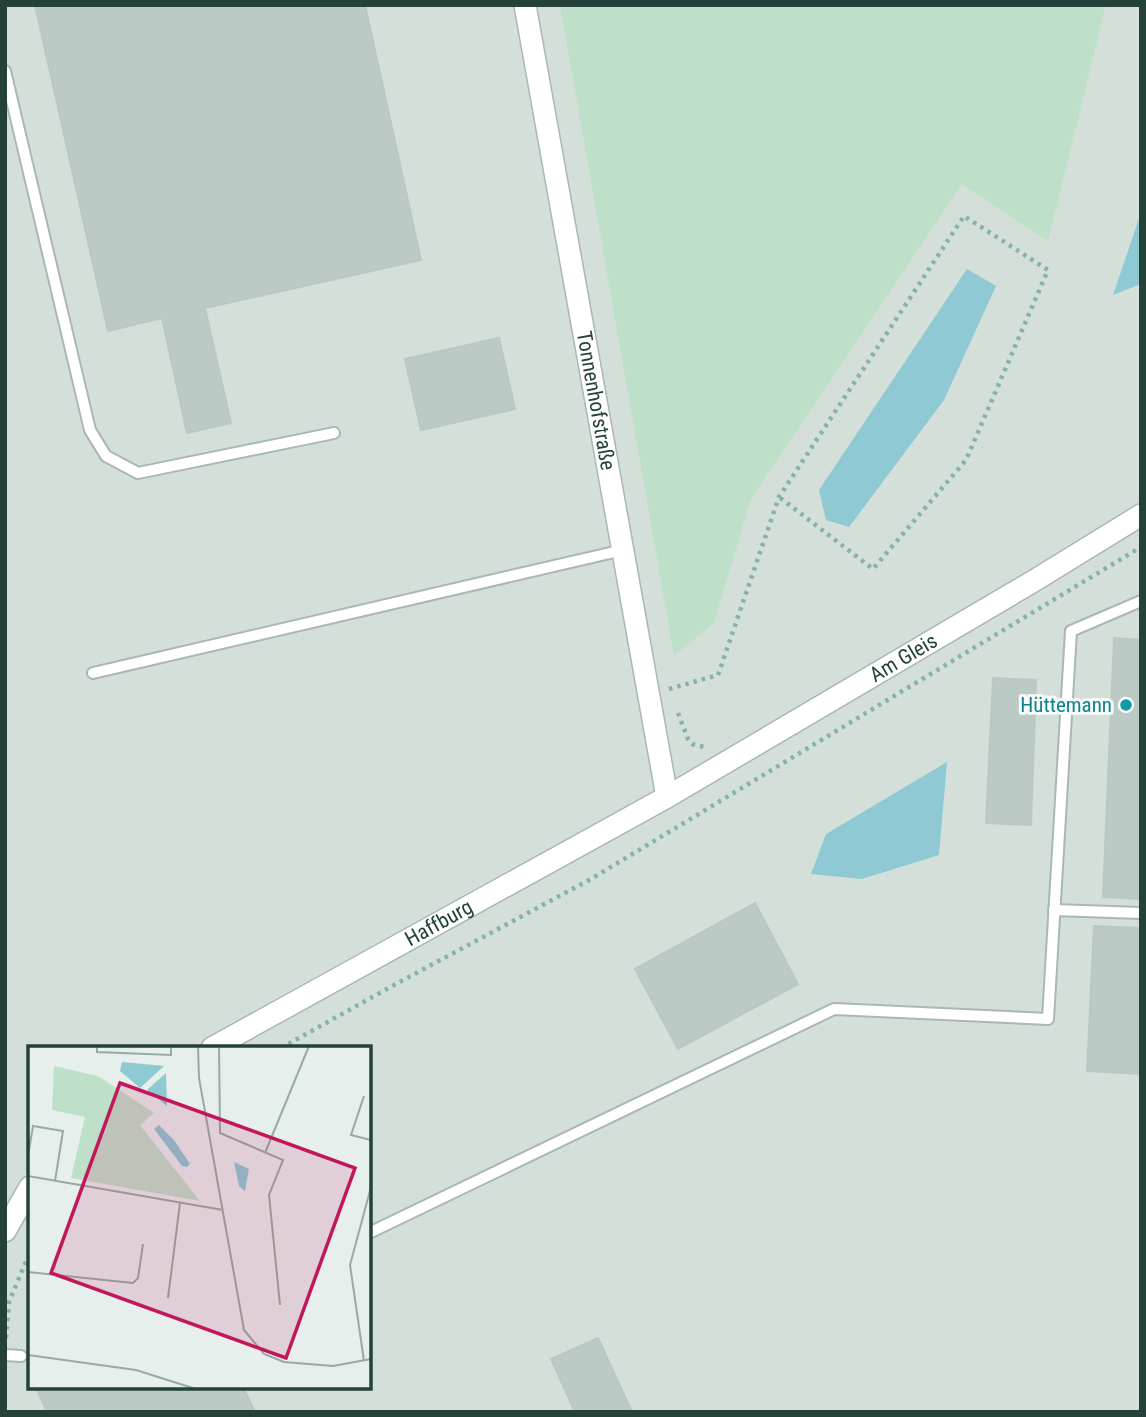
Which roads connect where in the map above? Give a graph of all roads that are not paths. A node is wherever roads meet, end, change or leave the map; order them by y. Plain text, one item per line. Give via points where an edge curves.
1 (525, 5) edge
2 (5, 71) edge
3 (334, 433) dead end
4 (1141, 515) edge
5 (623, 550) junction
6 (1141, 601) edge
7 (93, 674) dead end
8 (667, 797) junction
9 (1054, 910) junction
10 (1141, 913) edge
11 (216, 1046) edge
12 (28, 1191) edge
13 (5, 1231) edge
14 (371, 1232) edge
15 (5, 1356) edge
16 (21, 1356) dead end

1 - 5 street, Tonnenhofstraße
2 - 3 lane via 90,430 106,456 138,473
4 - 8 street, Am Gleis
5 - 7 lane
5 - 8 street, Tonnenhofstraße
6 - 9 lane via 1071,631
8 - 11 street, Haffburg
9 - 10 lane
9 - 14 lane via 1048,1018 834,1009
12 - 13 street
15 - 16 lane

